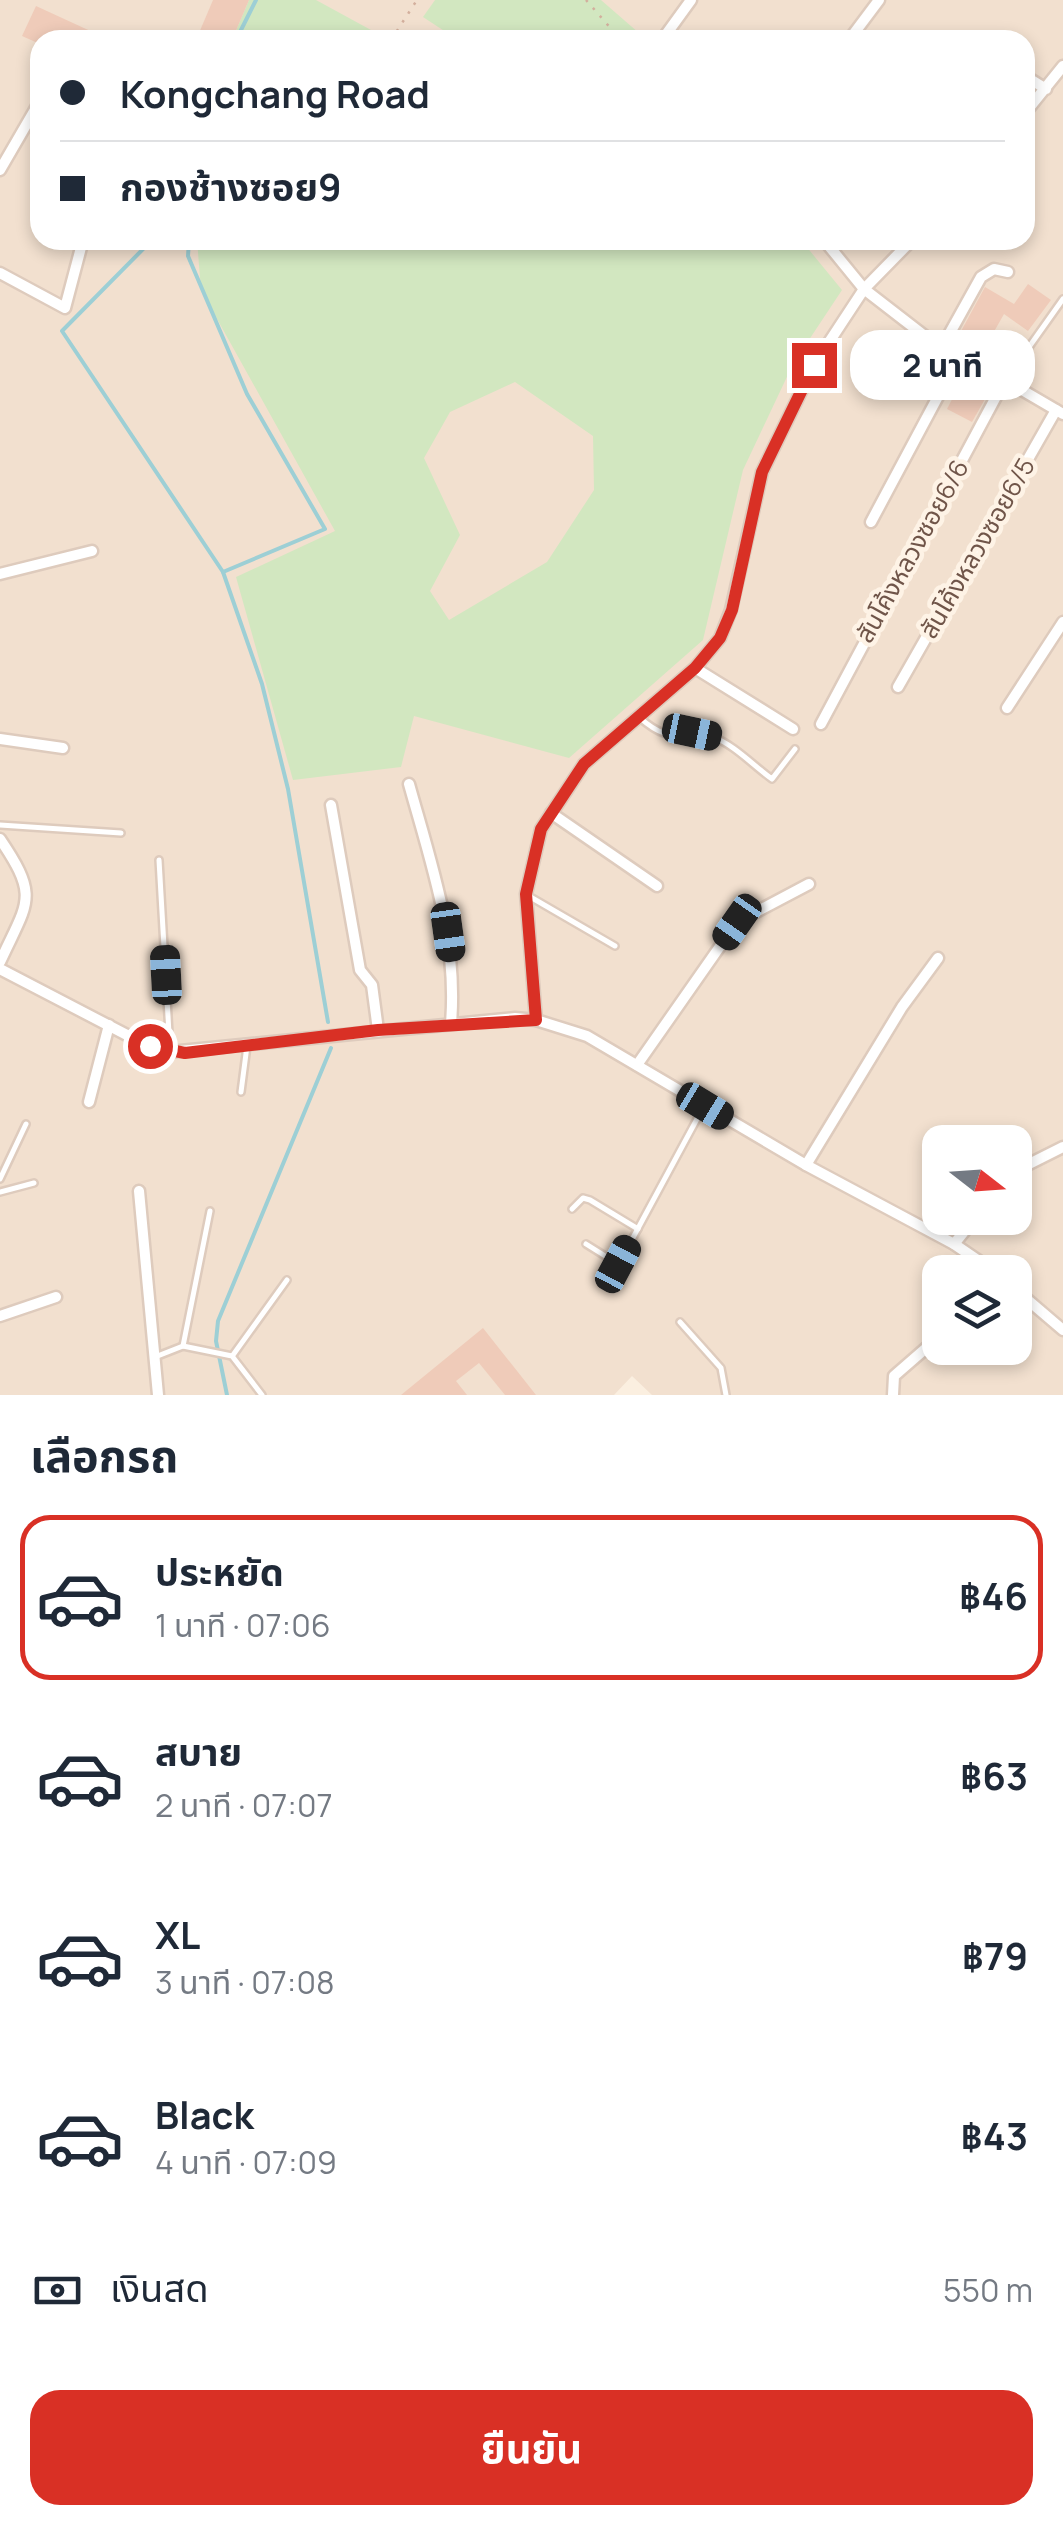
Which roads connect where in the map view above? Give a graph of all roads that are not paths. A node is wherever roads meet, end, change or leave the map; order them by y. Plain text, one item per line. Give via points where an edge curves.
1 (690, 0) edge
2 (878, 0) edge
3 (669, 30) edge
4 (857, 30) edge
5 (1063, 66) edge
6 (1035, 82) edge
7 (1046, 89) junction
8 (1035, 101) edge
9 (30, 119) edge
10 (0, 170) edge
11 (80, 250) edge
12 (832, 250) edge
13 (902, 250) edge
14 (1008, 272) dead end
15 (0, 273) edge
16 (864, 289) junction
17 (1063, 299) edge
18 (941, 349) junction
19 (956, 361) junction
20 (1006, 380) junction
21 (1060, 412) edge
22 (870, 522) dead end
23 (92, 551) dead end
24 (0, 574) edge
25 (1063, 622) edge
26 (695, 668) junction
27 (898, 687) dead end
28 (1007, 708) dead end
29 (638, 716) junction
30 (821, 724) dead end
31 (793, 729) dead end
32 (0, 738) edge
33 (63, 748) dead end
34 (795, 749) dead end
35 (409, 784) dead end
36 (331, 805) dead end
37 (552, 813) junction
38 (0, 825) edge
39 (120, 833) dead end
40 (0, 839) edge
41 (159, 860) dead end
42 (809, 884) dead end
43 (657, 886) dead end
44 (526, 894) junction
45 (615, 946) dead end
46 (938, 958) dead end
47 (0, 966) edge
48 (536, 1020) junction
49 (451, 1023) junction
50 (109, 1025) junction
51 (378, 1030) junction
52 (247, 1046) junction
53 (170, 1052) junction
54 (636, 1065) junction
55 (241, 1092) dead end
56 (89, 1102) dead end
57 (705, 1106) junction
58 (26, 1124) dead end
59 (1063, 1147) edge
60 (1032, 1162) edge
61 (806, 1165) junction
62 (0, 1178) edge
63 (34, 1183) dead end
64 (139, 1191) dead end
65 (0, 1192) edge
66 (572, 1209) dead end
67 (210, 1211) dead end
68 (638, 1229) junction
69 (962, 1235) edge
70 (586, 1244) dead end
71 (954, 1244) junction
72 (972, 1255) edge
73 (618, 1264) junction
74 (286, 1280) dead end
75 (608, 1284) dead end
76 (56, 1297) dead end
77 (1032, 1304) edge
78 (0, 1316) edge
79 (680, 1322) dead end
80 (1063, 1329) edge
81 (182, 1346) junction
82 (922, 1352) edge
83 (155, 1356) junction
84 (232, 1356) junction
85 (158, 1395) edge
86 (262, 1395) edge
87 (726, 1395) edge
88 (893, 1395) edge

1 - 3 street
2 - 4 street
5 - 7 street
6 - 7 street
7 - 8 street
9 - 10 street
11 - 15 street via 65,308
12 - 16 street
13 - 16 street
14 - 18 street via 980,278
16 - 18 street
16 - 26 street via 814,365 762,472 732,610
17 - 20 lane
18 - 19 street
19 - 20 street
19 - 22 street
20 - 21 street
20 - 30 street, สันโค้งหลวงซอย6/6
21 - 27 street, สันโค้งหลวงซอย6/5
23 - 24 street
25 - 28 street
26 - 29 street
26 - 31 street
29 - 34 lane via 674,738 692,732 716,737 772,779
29 - 37 street via 584,764
32 - 33 street
35 - 49 street via 444,907
36 - 51 street via 360,970 372,985
37 - 43 street
37 - 44 street via 541,829
38 - 39 lane
40 - 47 street via 26,877 28,893
41 - 53 lane
42 - 54 street via 737,922
44 - 45 lane
44 - 48 street
46 - 61 street
47 - 50 street
48 - 49 street
48 - 54 street via 587,1036
49 - 51 street
50 - 53 street
50 - 56 street
51 - 52 street
52 - 53 street
52 - 55 lane
54 - 57 street
57 - 61 street
57 - 68 lane
58 - 62 lane
59 - 60 street
61 - 71 street
63 - 65 lane
64 - 83 street
66 - 68 lane via 584,1198
67 - 81 lane
68 - 73 lane
69 - 71 street
70 - 73 lane
71 - 72 street
73 - 75 lane
74 - 84 lane
76 - 78 street
77 - 80 street
79 - 87 lane via 721,1368
81 - 83 lane
81 - 84 lane
82 - 88 street via 894,1376
83 - 85 street
84 - 86 lane

